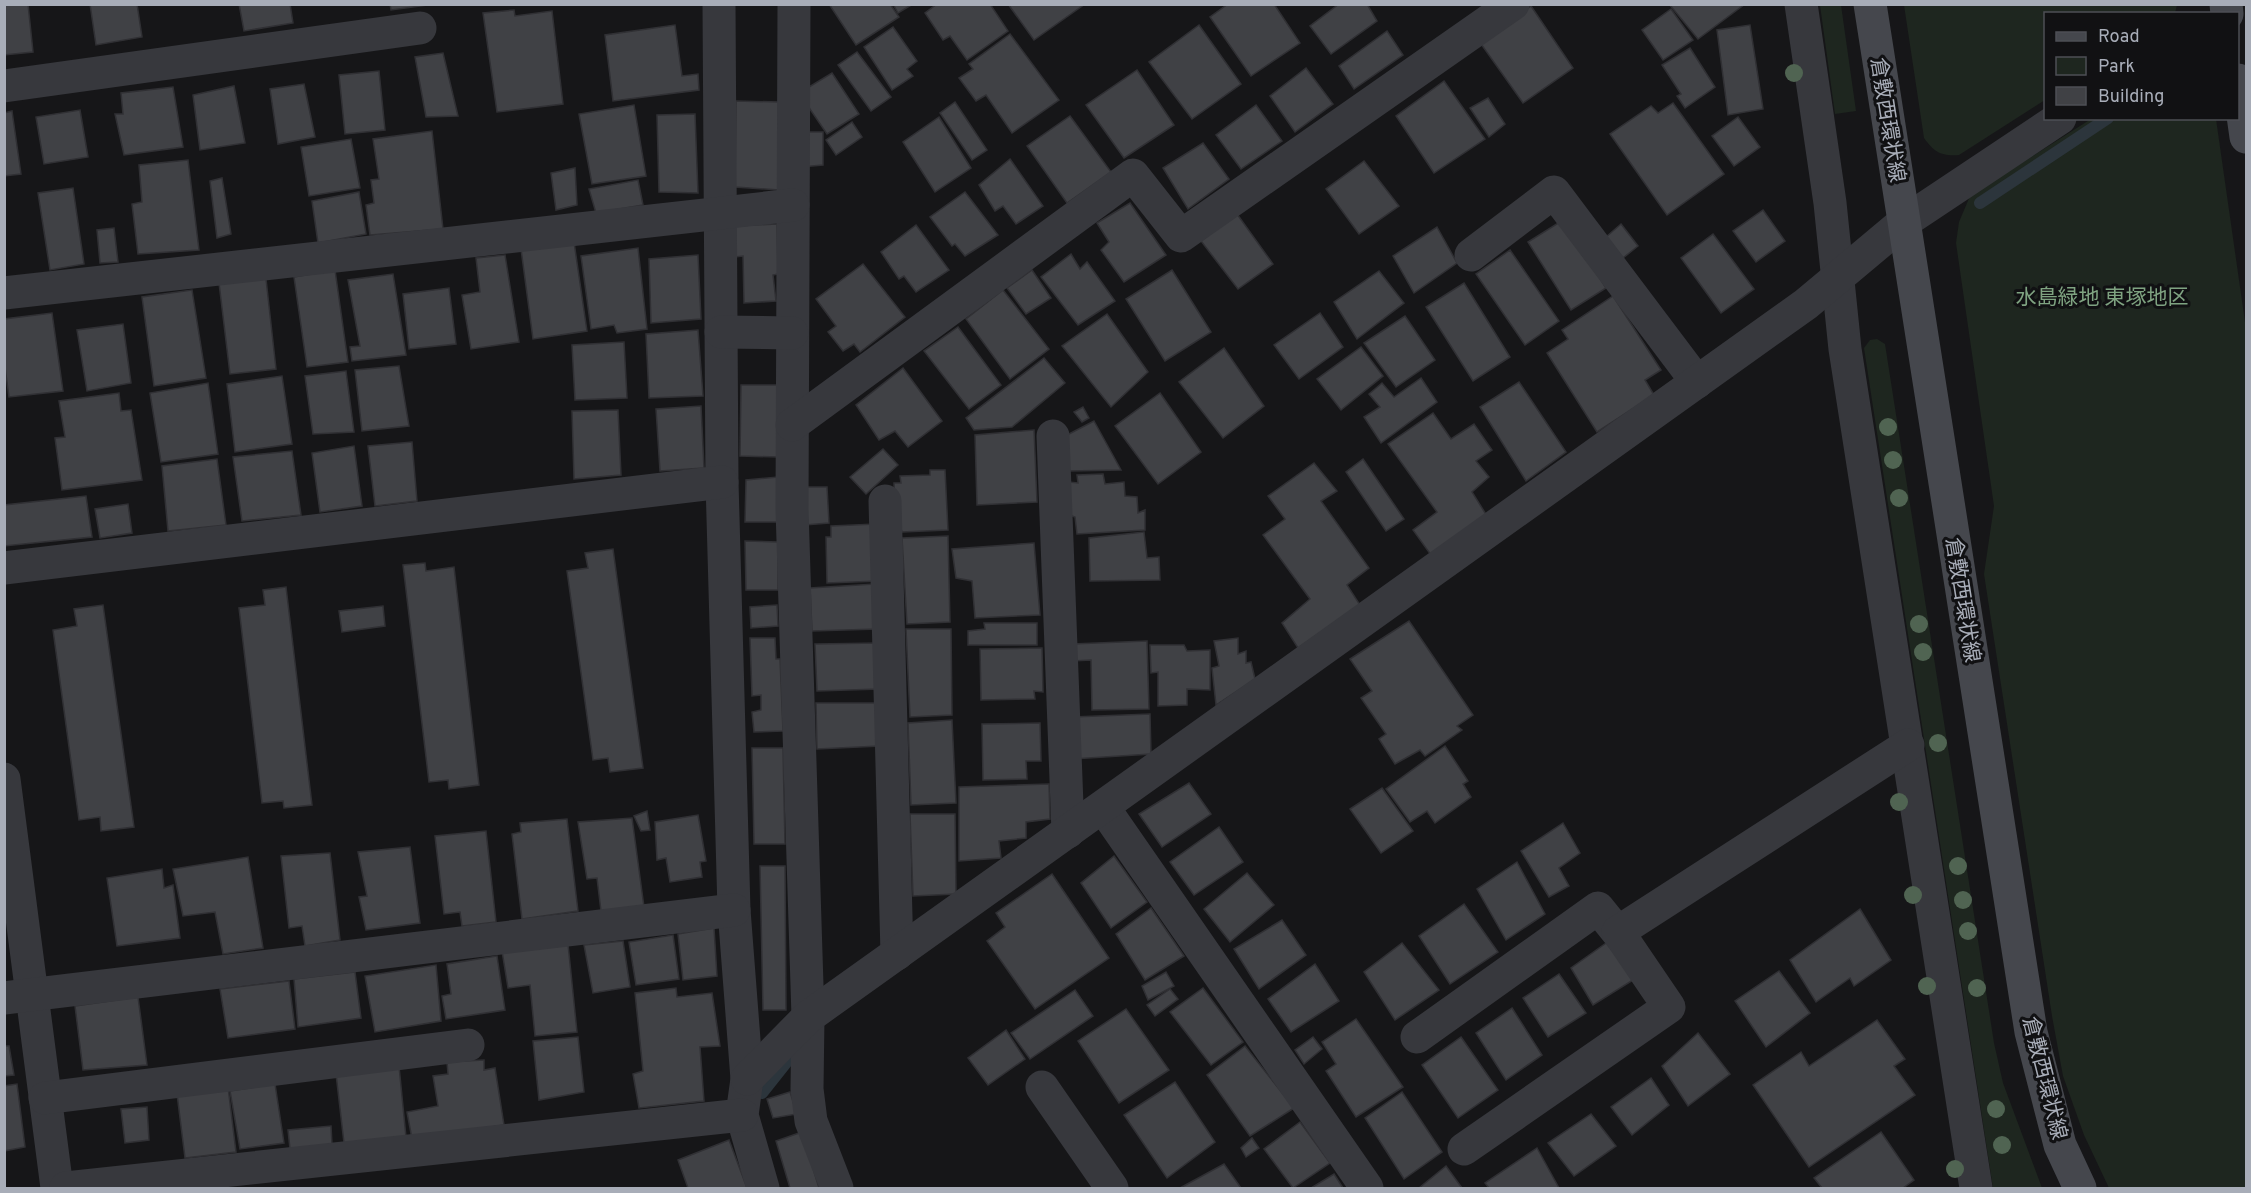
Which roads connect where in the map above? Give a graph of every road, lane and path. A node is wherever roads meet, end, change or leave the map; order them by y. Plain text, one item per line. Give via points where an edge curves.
1 (719, 4) edge
2 (794, 4) edge
3 (1513, 4) edge
4 (1801, 4) edge
5 (1870, 4) edge
6 (420, 28) dead end
7 (4, 86) edge
8 (2239, 86) edge
9 (2057, 120) edge
10 (2247, 137) edge
11 (793, 205) junction
12 (720, 213) junction
13 (1904, 222) junction
14 (1471, 255) dead end
15 (1838, 278) junction
16 (4, 292) edge
17 (721, 332) junction
18 (792, 333) junction
19 (1697, 382) junction
20 (792, 425) junction
21 (1053, 436) dead end
22 (722, 482) junction
23 (885, 501) dead end
24 (4, 567) edge
25 (1908, 745) junction
26 (4, 779) edge
27 (1103, 807) junction
28 (1068, 832) junction
29 (734, 910) junction
30 (1623, 939) junction
31 (897, 954) junction
32 (18, 997) edge
33 (808, 1017) junction
34 (1417, 1037) dead end
35 (468, 1046) dead end
36 (747, 1079) junction
37 (1042, 1087) dead end
38 (45, 1098) junction
39 (742, 1115) junction
40 (1464, 1149) dead end
41 (57, 1188) edge
42 (66, 1188) edge
43 (763, 1188) edge
44 (837, 1188) edge
45 (1112, 1188) edge
46 (1367, 1188) edge
47 (1976, 1188) edge
48 (2080, 1188) edge

1 - 12 street
2 - 11 street
3 - 20 street via 1181,236 1133,175
4 - 15 street
5 - 13 main road, 倉敷西環状線
6 - 7 street
8 - 10 main road
9 - 13 street
11 - 12 street
11 - 18 street
12 - 16 street
12 - 17 street
13 - 15 street
13 - 48 main road, 倉敷西環状線 via 2031,1032 2060,1145
14 - 19 street via 1554,192
15 - 19 street
15 - 25 street via 1845,349
17 - 18 street
17 - 22 street
18 - 20 street
19 - 27 street
20 - 33 street
21 - 28 street
22 - 24 street
22 - 29 street
23 - 31 street
25 - 30 street via 1618,932
25 - 47 street
26 - 32 street
27 - 28 street
27 - 46 street
28 - 31 street
29 - 32 street
29 - 36 street
30 - 34 street via 1598,908
30 - 40 street via 1669,1007
31 - 33 street
32 - 38 street
33 - 36 street
33 - 44 street via 807,1089 811,1120
35 - 38 street
36 - 39 street
37 - 45 street
38 - 41 street
39 - 42 street
39 - 43 street

